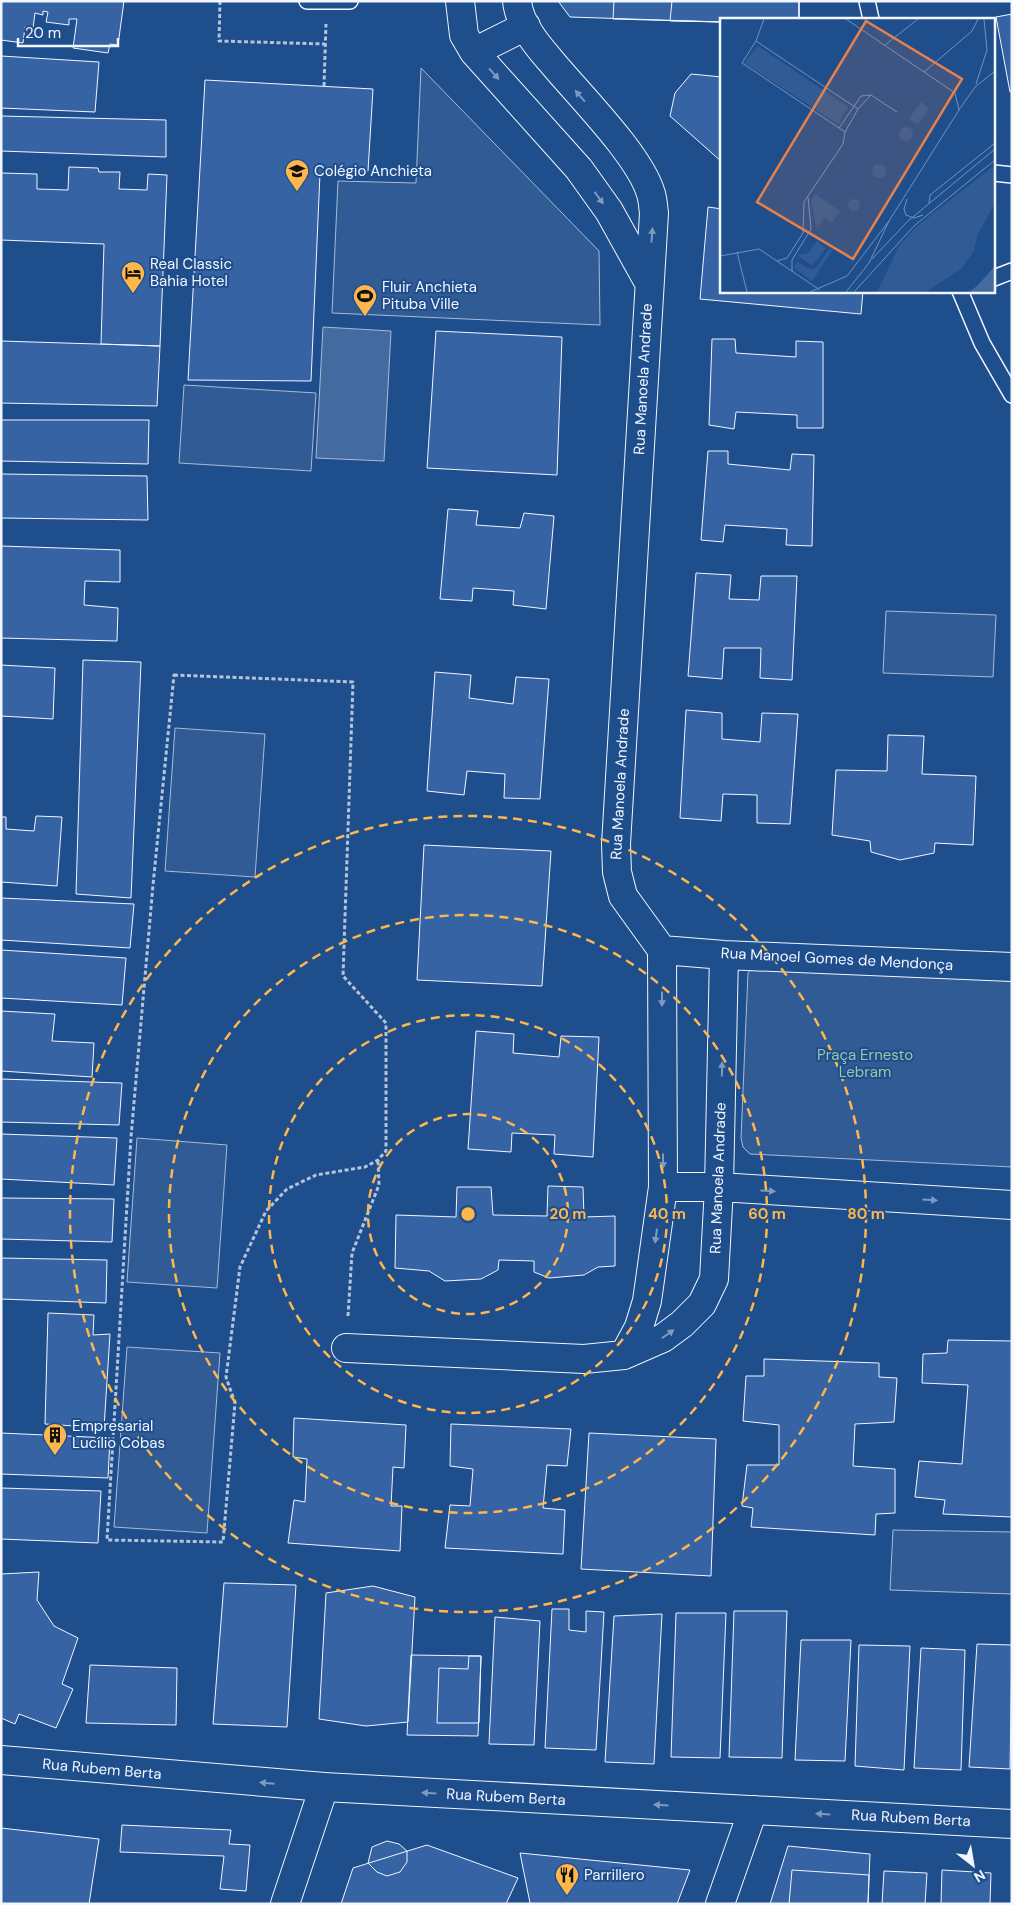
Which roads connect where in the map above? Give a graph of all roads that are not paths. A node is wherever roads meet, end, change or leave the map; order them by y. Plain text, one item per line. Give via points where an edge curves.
1 (307, 1) edge
2 (350, 1) edge
3 (460, 1) edge
4 (516, 1) edge
5 (867, 1) edge
6 (871, 18) edge
7 (526, 26) junction
8 (474, 52) junction
9 (996, 173) edge
10 (1012, 175) edge
11 (1012, 271) edge
12 (996, 277) edge
13 (649, 283) junction
14 (960, 292) edge
15 (1012, 395) edge
16 (662, 950) junction
17 (724, 955) junction
18 (1012, 967) edge
19 (663, 1187) junction
20 (719, 1187) junction
21 (1012, 1205) edge
22 (346, 1348) road end
23 (624, 1355) junction
24 (1, 1760) edge
25 (324, 1787) junction
26 (753, 1810) junction
27 (1012, 1824) edge
28 (285, 1904) edge
29 (720, 1904) edge

1 - 2 lane
3 - 8 street, Rua Manoela Andrade via 464,35
4 - 7 street, Rua Manoela Andrade
5 - 6 lane
7 - 8 street
13 -> 7 street, Rua Manoela Andrade via 654,213 651,194 642,174 615,136 537,45
8 -> 13 street, Rua Manoela Andrade via 579,169 609,211
9 - 10 lane
11 - 12 lane
13 - 16 street, Rua Manoela Andrade via 616,844 617,872 623,896
14 - 15 lane via 982,343
16 - 17 street, Rua Manoel Gomes de Mendonça
16 -> 19 street
17 - 18 street, Rua Manoel Gomes de Mendonça
20 -> 17 street, Rua Manoela Andrade
19 - 20 street
19 -> 23 street via 647,1301
20 -> 21 street
23 -> 20 street, Rua Manoela Andrade via 663,1338 702,1304 714,1279
22 - 23 street, Rua Manoela Andrade via 584,1359
25 -> 24 street, Rua Rubem Berta
26 -> 25 street, Rua Rubem Berta
25 - 28 street
27 -> 26 street, Rua Rubem Berta
26 - 29 street

